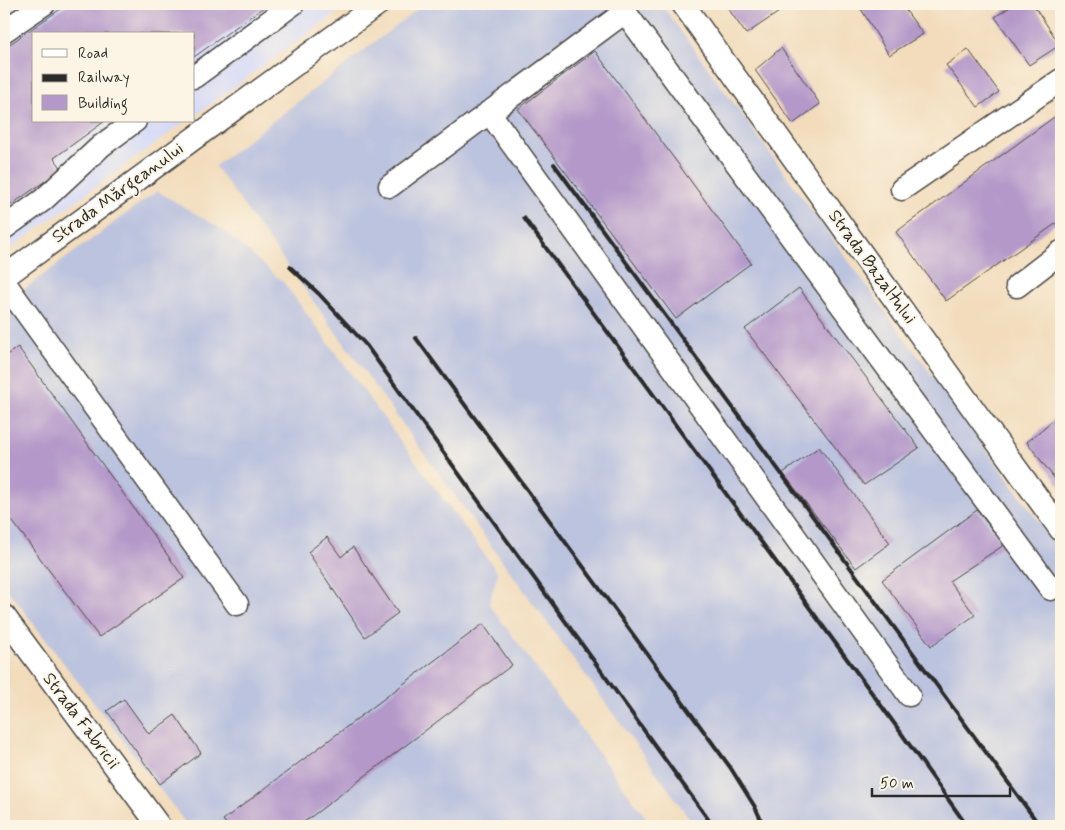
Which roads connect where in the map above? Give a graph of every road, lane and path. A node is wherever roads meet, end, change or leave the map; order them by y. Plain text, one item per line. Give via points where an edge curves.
1 (44, 4) edge
2 (293, 4) edge
3 (378, 4) edge
4 (683, 4) edge
5 (622, 8) edge
6 (4, 31) edge
7 (195, 76) edge
8 (1061, 80) edge
9 (489, 112) junction
10 (134, 122) edge
11 (390, 186) dead end
12 (902, 189) dead end
13 (4, 228) edge
14 (1061, 252) edge
15 (4, 277) edge
16 (4, 282) edge
17 (1017, 286) dead end
18 (1061, 530) edge
19 (1051, 589) dead end
20 (237, 604) dead end
21 (4, 616) edge
22 (909, 695) dead end
23 (159, 826) edge

1 - 6 street
2 - 7 street
3 - 15 street, Strada Mărgeanului
4 - 18 street, Strada Bazaltului
5 - 9 street
5 - 19 street
8 - 12 street
9 - 11 street
9 - 22 street
10 - 13 street via 101,146 43,200
14 - 17 street
16 - 20 street
21 - 23 street, Strada Fabricii

